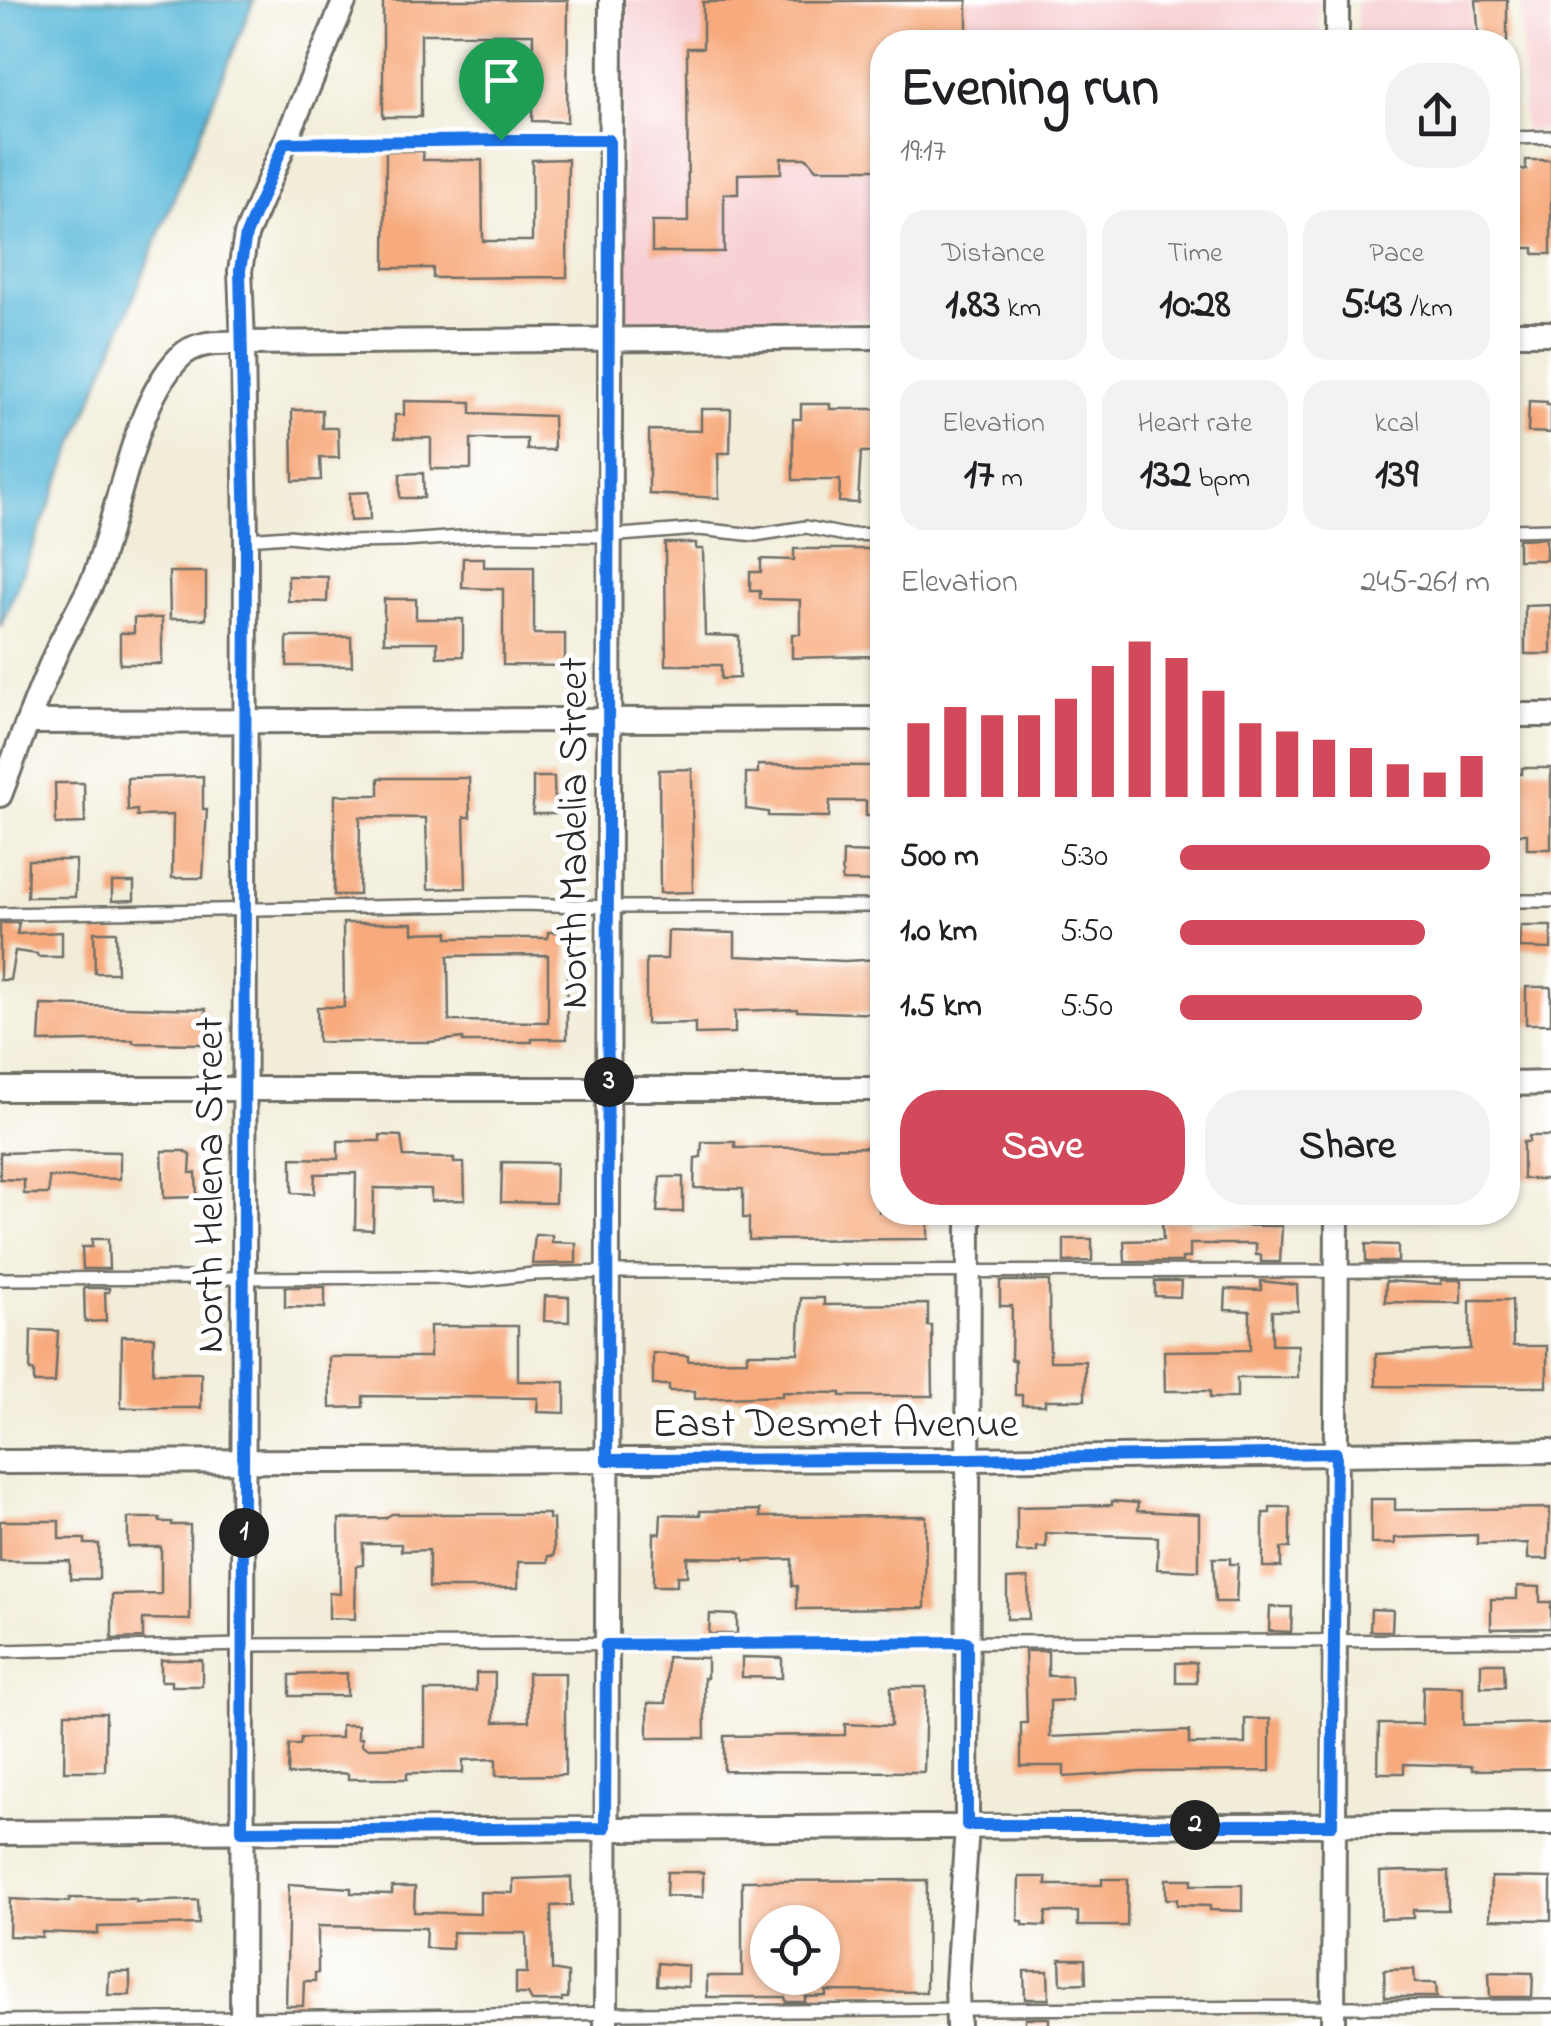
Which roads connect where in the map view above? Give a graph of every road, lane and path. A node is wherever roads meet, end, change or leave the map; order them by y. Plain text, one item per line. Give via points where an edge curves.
1 (345, 0) edge
2 (610, 0) edge
3 (1338, 0) edge
4 (1337, 30) edge
5 (1520, 138) edge
6 (1551, 138) edge
7 (609, 140) junction
8 (284, 143) junction
9 (1520, 333) edge
10 (1551, 333) edge
11 (870, 337) edge
12 (609, 339) junction
13 (244, 343) junction
14 (1551, 529) edge
15 (1520, 530) edge
16 (870, 534) edge
17 (607, 536) junction
18 (246, 539) junction
19 (1520, 715) edge
20 (1551, 715) edge
21 (870, 719) edge
22 (608, 720) junction
23 (28, 722) junction
24 (245, 722) junction
25 (0, 795) edge
26 (1520, 900) edge
27 (1551, 901) edge
28 (870, 906) edge
29 (245, 907) junction
30 (608, 907) junction
31 (0, 914) edge
32 (1551, 1083) edge
33 (1520, 1084) edge
34 (870, 1088) edge
35 (0, 1089) edge
36 (245, 1091) junction
37 (610, 1091) junction
38 (969, 1225) edge
39 (1337, 1225) edge
40 (1551, 1271) edge
41 (608, 1272) junction
42 (968, 1272) junction
43 (1337, 1272) junction
44 (244, 1277) junction
45 (0, 1279) edge
46 (1551, 1451) edge
47 (1336, 1453) junction
48 (967, 1459) junction
49 (607, 1460) junction
50 (244, 1461) junction
51 (0, 1462) edge
52 (1336, 1640) junction
53 (1551, 1640) edge
54 (967, 1642) junction
55 (244, 1645) junction
56 (606, 1645) junction
57 (0, 1650) edge
58 (1551, 1823) edge
59 (967, 1825) junction
60 (1332, 1825) junction
61 (605, 1828) junction
62 (242, 1831) junction
63 (0, 1833) edge
64 (1551, 2006) edge
65 (957, 2017) edge
66 (1333, 2018) edge
67 (606, 2019) edge
68 (0, 2021) edge
69 (242, 2023) edge

1 - 8 street, North Helena Street
2 - 7 street, North Madelia Street
3 - 4 street
5 - 6 lane
7 - 8 lane
7 - 12 street, North Madelia Street
8 - 13 street, North Helena Street via 242,253
9 - 10 street
11 - 12 street
12 - 13 street
12 - 17 street, North Madelia Street
13 - 18 street, North Helena Street
13 - 23 street via 192,348 162,382 93,579
14 - 15 lane
16 - 17 lane via 806,528
17 - 18 lane
17 - 22 street, North Madelia Street
18 - 24 street, North Helena Street
19 - 20 street
21 - 22 street
22 - 24 street
22 - 30 street, North Madelia Street
23 - 24 street
23 - 25 street
24 - 29 street, North Helena Street
26 - 27 lane
28 - 30 lane
29 - 30 lane
29 - 31 lane
29 - 36 street, North Helena Street
30 - 37 street, North Madelia Street
32 - 33 street
34 - 37 street
35 - 36 street
36 - 37 street
36 - 44 street, North Helena Street
37 - 41 street, North Madelia Street
38 - 42 street
39 - 43 street
40 - 43 lane
41 - 42 lane
41 - 44 lane via 471,1282
41 - 49 street, North Madelia Street
42 - 43 lane
42 - 48 street
43 - 47 street
44 - 45 lane
44 - 50 street, North Helena Street
46 - 47 street, East Desmet Avenue
47 - 48 street, East Desmet Avenue
47 - 52 street
48 - 49 street, East Desmet Avenue
48 - 54 street
49 - 50 street, East Desmet Avenue
49 - 56 street, North Madelia Street
50 - 51 street, East Desmet Avenue
50 - 55 street, North Helena Street
52 - 53 lane
52 - 54 lane
52 - 60 street
54 - 56 lane
54 - 59 street
55 - 56 lane
55 - 57 lane
55 - 62 street, North Helena Street
56 - 61 street, North Madelia Street
58 - 60 street
59 - 60 street
59 - 61 street
59 - 65 street
60 - 66 street
61 - 62 street
61 - 67 street, North Madelia Street
62 - 63 street
62 - 69 street, North Helena Street
64 - 66 lane
65 - 66 lane
65 - 67 lane
67 - 69 lane
68 - 69 lane

